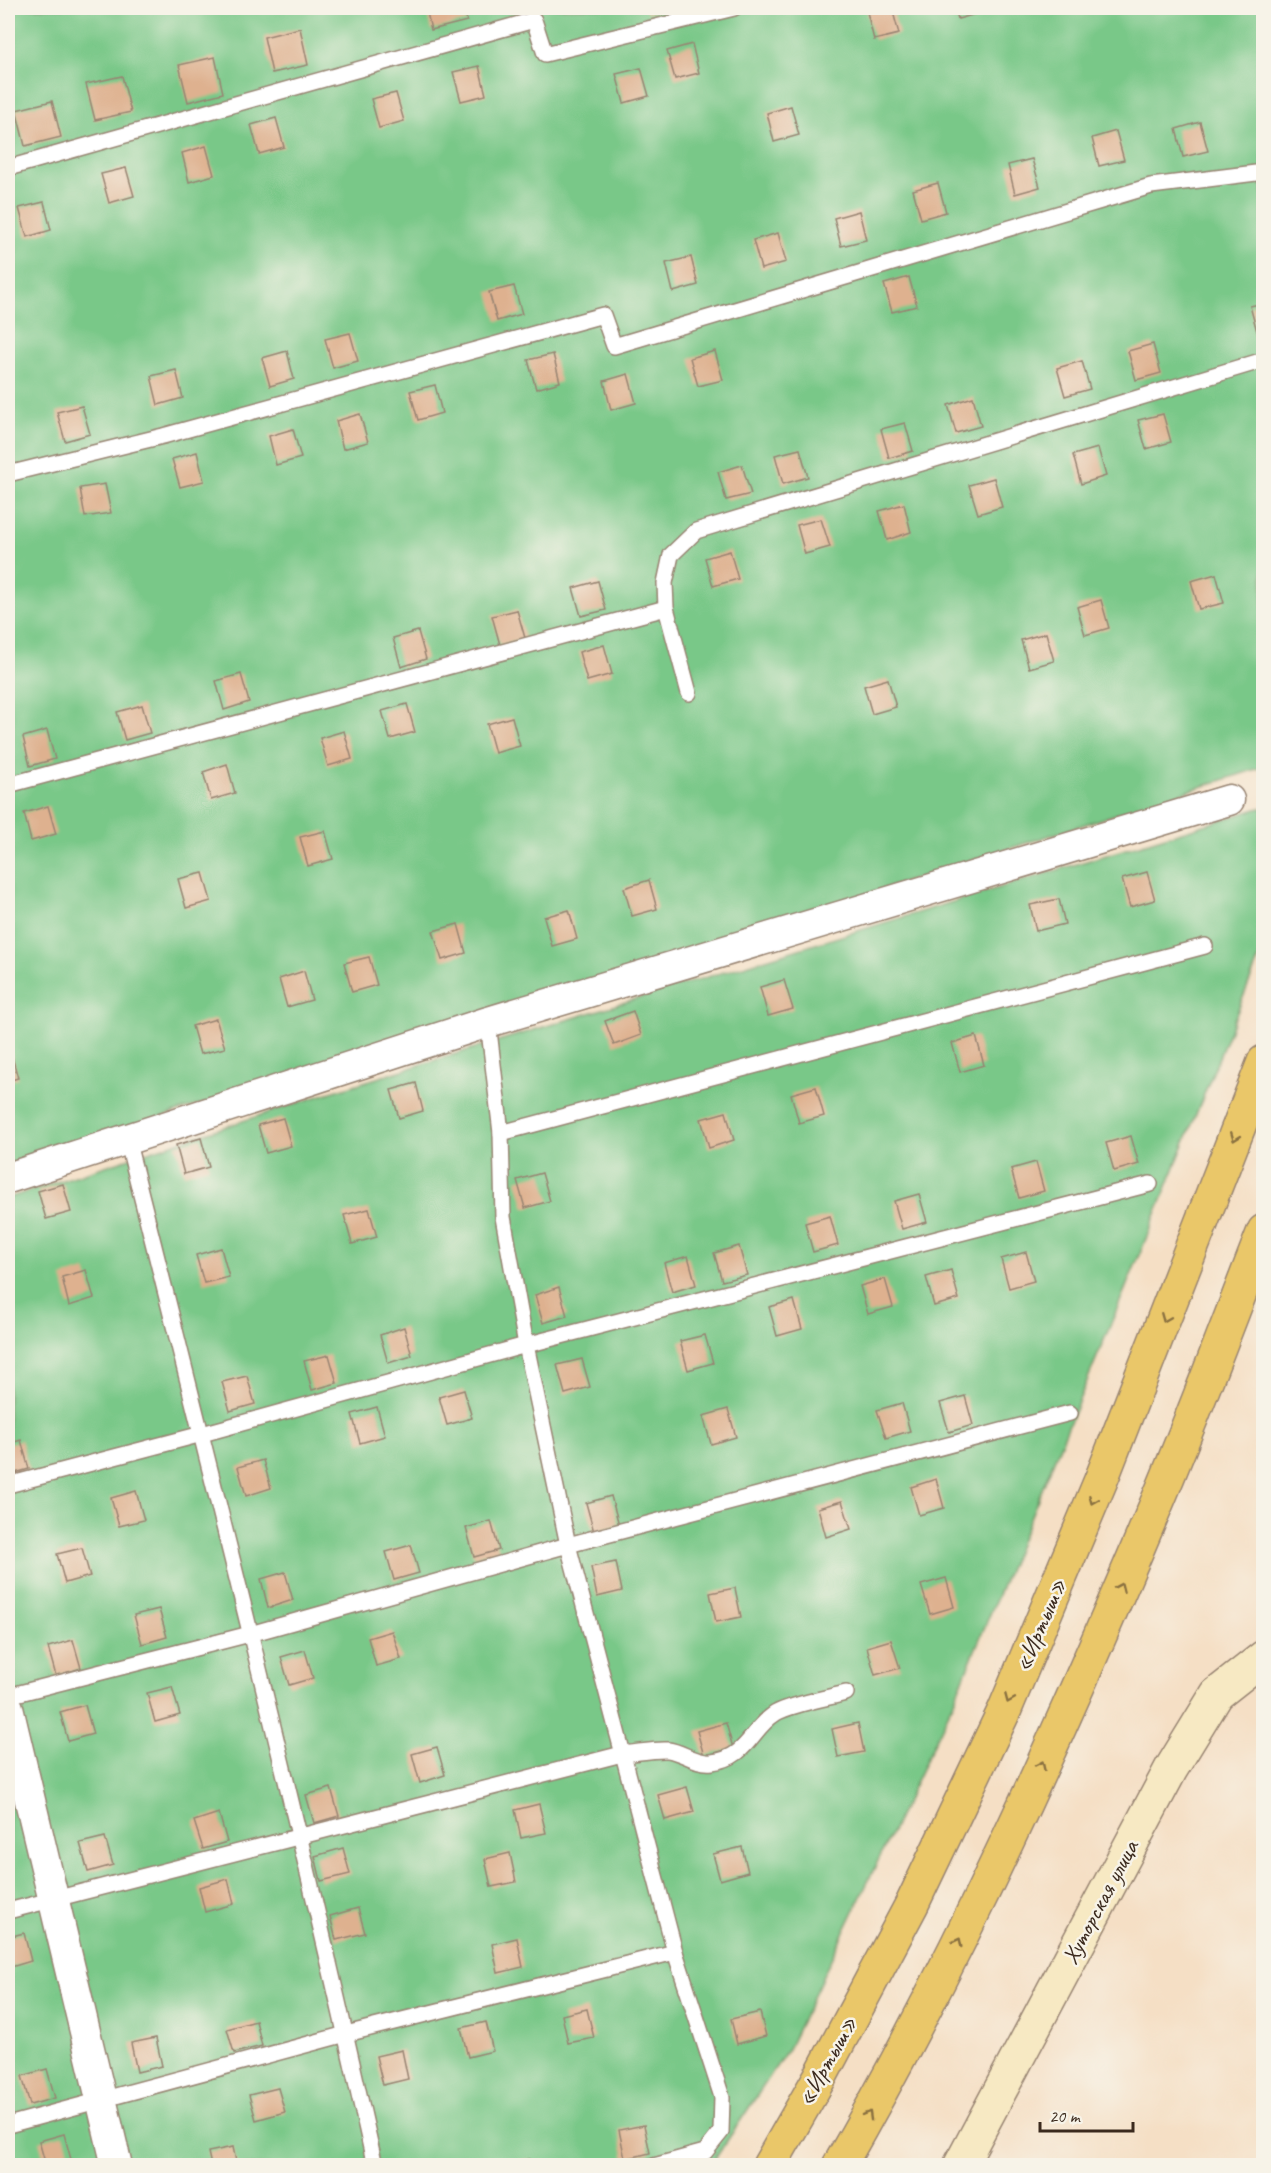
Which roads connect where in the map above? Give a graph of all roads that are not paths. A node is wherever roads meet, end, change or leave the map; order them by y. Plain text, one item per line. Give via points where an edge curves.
1 (734, 8) edge
2 (8, 168) edge
3 (1263, 172) edge
4 (1263, 360) edge
5 (8, 474) edge
6 (666, 608) junction
7 (689, 693) dead end
8 (8, 785) edge
9 (1229, 800) dead end
10 (1205, 946) dead end
11 (488, 1022) junction
12 (1263, 1062) edge
13 (501, 1133) junction
14 (127, 1139) junction
15 (8, 1178) edge
16 (1150, 1184) dead end
17 (1263, 1231) edge
18 (526, 1345) junction
19 (1070, 1413) dead end
20 (202, 1434) junction
21 (8, 1485) edge
22 (568, 1545) junction
23 (250, 1634) junction
24 (1263, 1657) edge
25 (846, 1693) dead end
26 (8, 1696) edge
27 (8, 1708) edge
28 (622, 1754) junction
29 (298, 1837) junction
30 (54, 1899) junction
31 (8, 1911) edge
32 (675, 1952) junction
33 (346, 2034) junction
34 (102, 2100) junction
35 (8, 2125) edge
36 (117, 2166) edge
37 (375, 2166) edge
38 (654, 2166) edge
39 (769, 2166) edge
40 (839, 2166) edge
41 (960, 2166) edge

1 - 2 lane via 545,54 534,20
3 - 5 lane via 1151,186 614,346 603,315 163,436
4 - 6 lane via 696,531 671,555 665,583
6 - 7 lane
6 - 8 lane
9 - 11 street
10 - 13 lane
11 - 13 lane
11 - 14 street
12 -> 39 highway, «Иртыш» via 1101,1480 1005,1709 912,1904
13 - 18 lane via 503,1216
14 - 15 street
14 - 20 lane
16 - 18 lane
40 -> 17 highway via 967,1925 1053,1739 1157,1504
18 - 20 lane
18 - 22 lane
19 - 22 lane
20 - 21 lane
20 - 23 lane
22 - 23 lane
22 - 28 lane
23 - 26 lane
23 - 29 lane
24 - 41 street, Хуторская улица via 1217,1694 1170,1768
25 - 28 lane via 779,1712 766,1720 751,1741 734,1755 712,1762 669,1750
27 - 30 street
28 - 29 lane
28 - 32 lane
29 - 30 lane
29 - 33 lane
30 - 31 lane
30 - 34 street
32 - 33 lane
32 - 38 lane via 722,2097 721,2132 705,2152
33 - 34 lane
33 - 37 lane
34 - 35 lane
34 - 36 street

